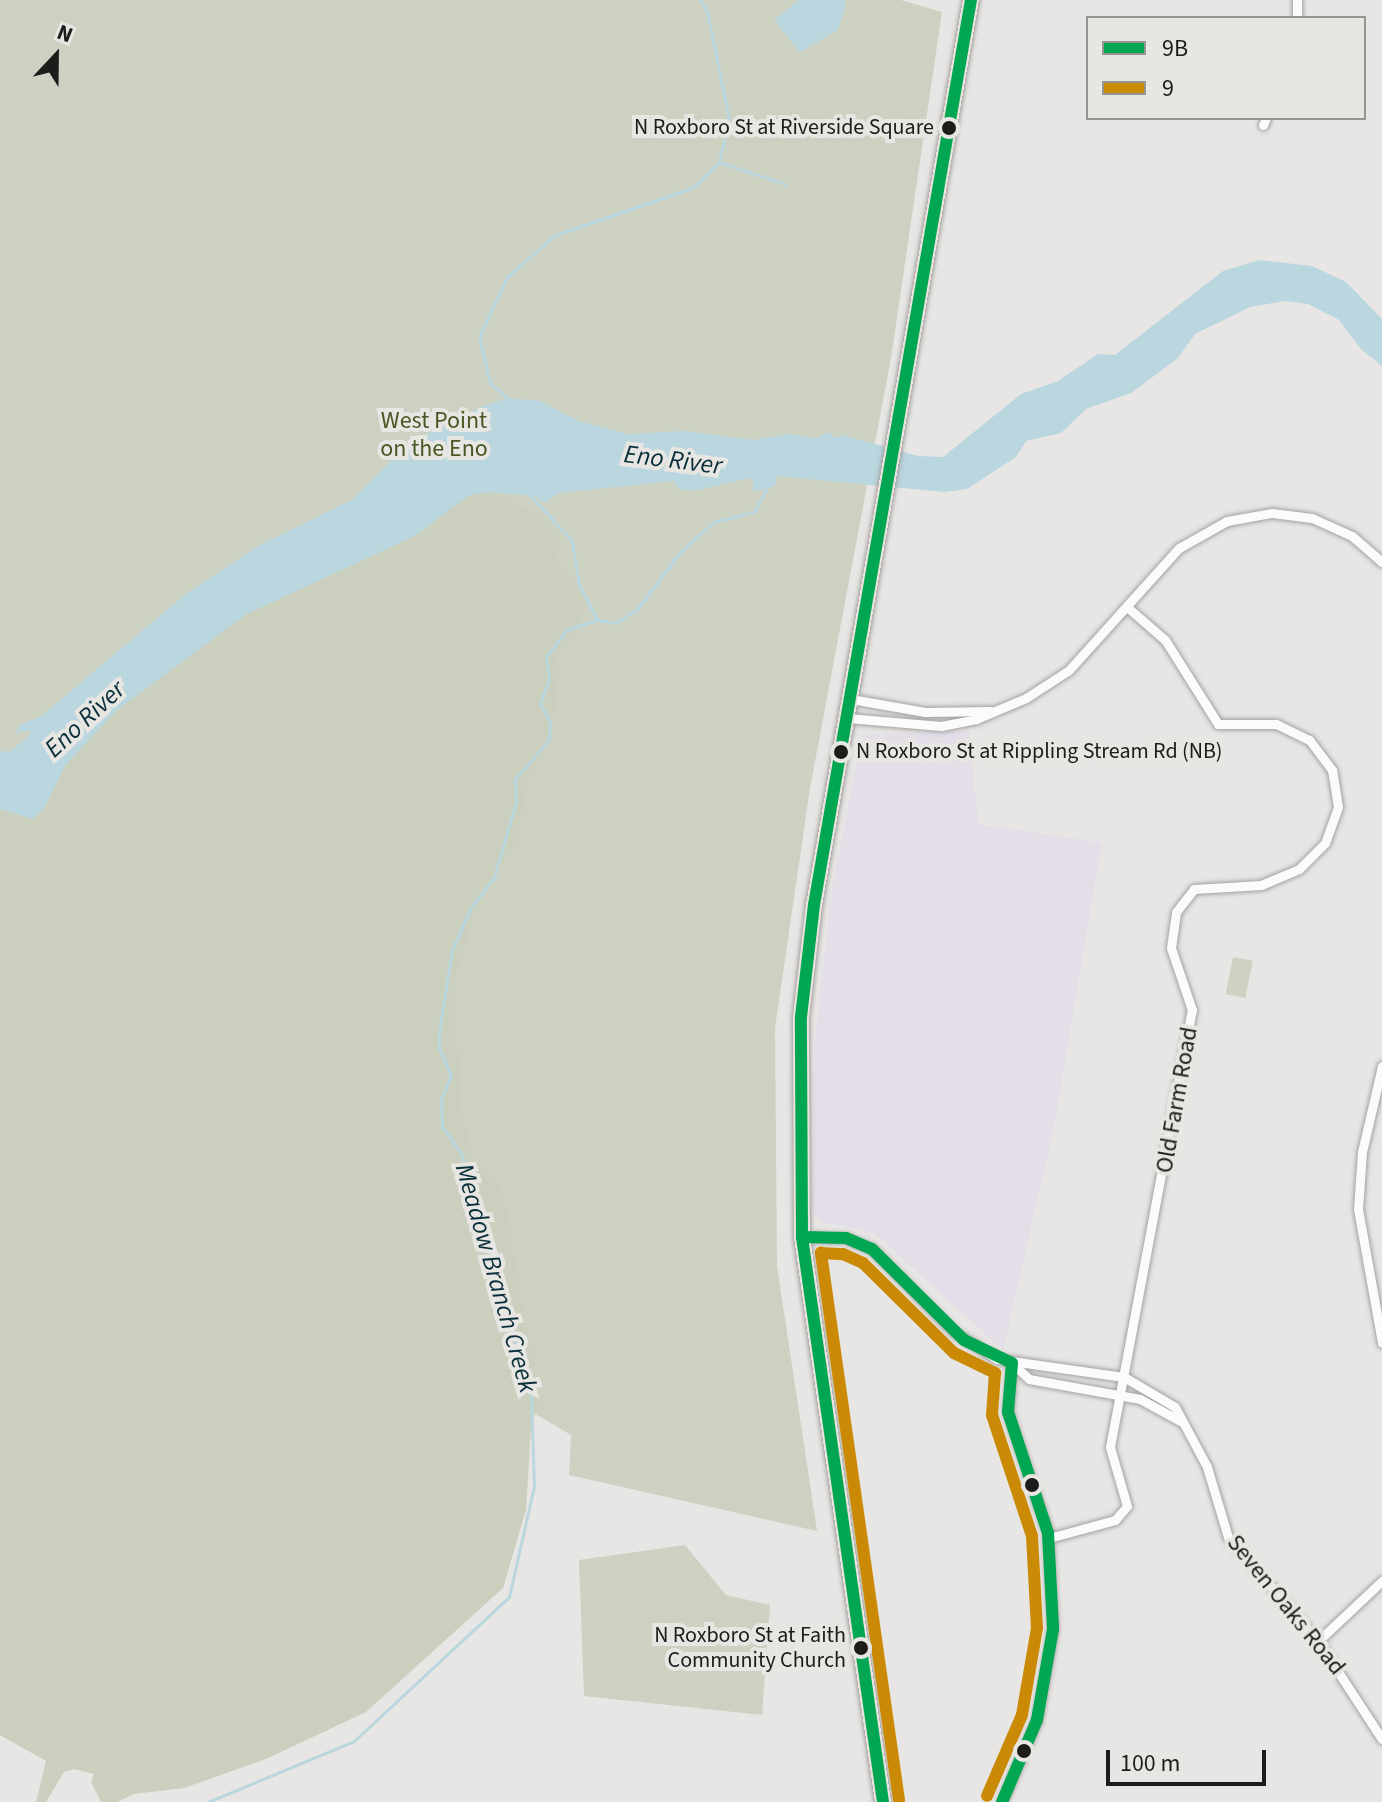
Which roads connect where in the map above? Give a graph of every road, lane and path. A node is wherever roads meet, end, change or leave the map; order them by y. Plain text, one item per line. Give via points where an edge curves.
1 (971, 0) edge
2 (1382, 562) edge
3 (1127, 607) junction
4 (851, 699) junction
5 (993, 712) junction
6 (848, 718) junction
7 (1382, 1066) edge
8 (802, 1237) junction
9 (1382, 1343) edge
10 (1012, 1363) junction
11 (1124, 1377) junction
12 (1120, 1394) junction
13 (1182, 1422) junction
14 (1049, 1538) junction
15 (1382, 1581) edge
16 (1318, 1641) junction
17 (1382, 1739) edge
18 (883, 1802) edge
19 (1002, 1802) edge

1 - 4 highway
2 - 3 street via 1352,536 1312,518 1242,516 1201,532 1179,548
3 - 5 street via 1069,670 1043,689
3 - 11 street, Old Farm Road via 1165,640 1218,724 1276,724 1309,740 1332,770 1338,807 1325,843 1299,869 1261,885 1194,889 1176,912 1171,948 1192,1010
4 - 5 street via 925,712
4 - 6 highway
5 - 6 street via 925,727
6 - 8 highway via 805,978 798,1119
7 - 9 street via 1362,1152 1358,1209
8 - 10 street via 846,1238 872,1249 964,1340
8 - 18 highway
10 - 11 street, Seven Oaks Road via 1031,1361
10 - 12 street via 1029,1379
10 - 14 street via 1008,1412
11 - 12 street, Old Farm Road
11 - 13 street, Seven Oaks Road via 1156,1392 1175,1407
12 - 13 street
12 - 14 street, Old Farm Road via 1110,1447 1127,1502 1124,1514
13 - 16 street, Seven Oaks Road via 1207,1467 1228,1537
14 - 19 street via 1053,1629 1048,1673 1030,1740
15 - 16 street
16 - 17 street, Seven Oaks Road

